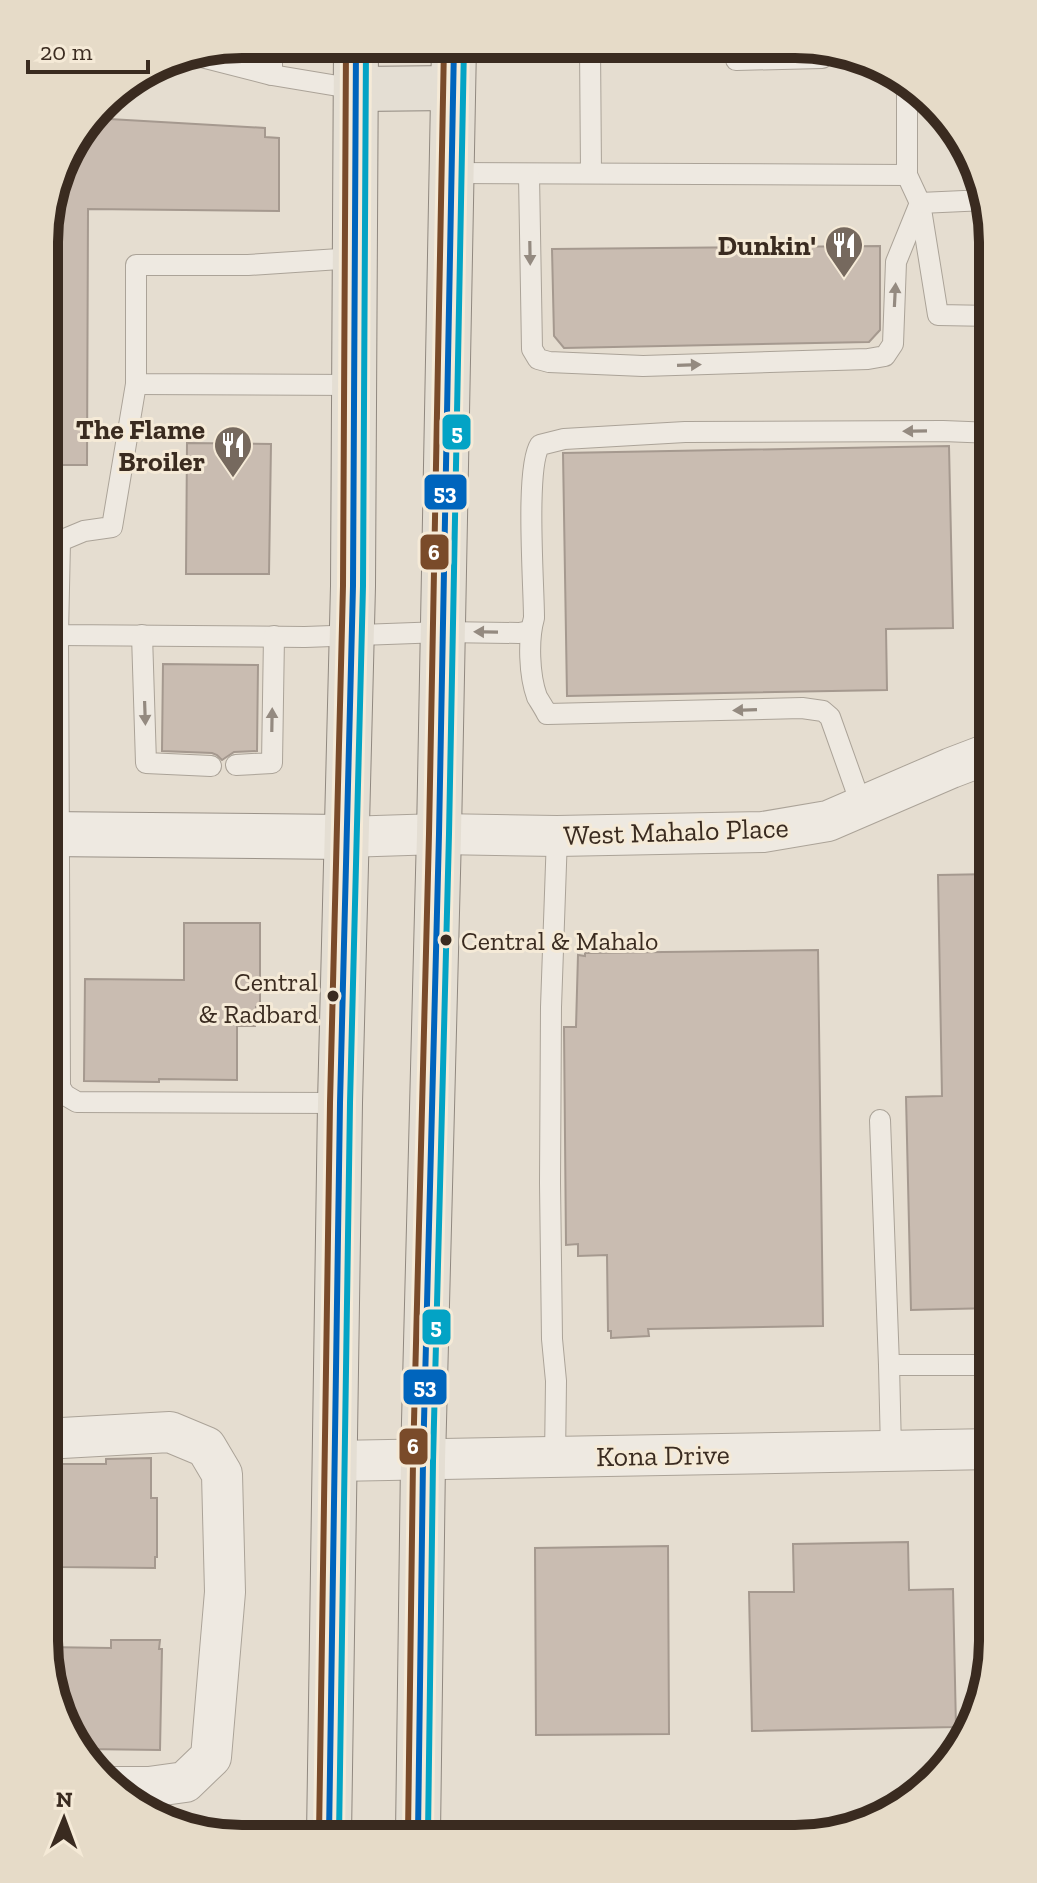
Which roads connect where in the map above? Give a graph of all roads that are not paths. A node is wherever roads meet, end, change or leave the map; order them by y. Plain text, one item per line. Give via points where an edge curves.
1 (272, 58) edge
2 (356, 58) edge
3 (590, 58) edge
4 (736, 58) edge
5 (761, 58) edge
6 (223, 59) edge
7 (454, 67) edge
8 (272, 75) junction
9 (356, 89) junction
10 (907, 97) edge
11 (451, 173) junction
12 (591, 173) junction
13 (529, 175) junction
14 (907, 175) junction
15 (974, 201) edge
16 (920, 203) junction
17 (355, 258) junction
18 (979, 316) edge
19 (136, 384) junction
20 (354, 385) junction
21 (979, 432) edge
22 (530, 631) junction
23 (442, 632) junction
24 (58, 635) joint
25 (142, 635) junction
26 (274, 636) junction
27 (351, 636) junction
28 (979, 757) edge
29 (236, 765) dead end
30 (211, 766) dead end
31 (862, 807) junction
32 (58, 834) edge
33 (439, 834) junction
34 (557, 836) junction
35 (345, 837) junction
36 (58, 1015) edge
37 (340, 1103) junction
38 (880, 1120) dead end
39 (889, 1365) junction
40 (979, 1365) edge
41 (58, 1438) edge
42 (979, 1449) edge
43 (891, 1450) junction
44 (555, 1458) junction
45 (334, 1461) junction
46 (423, 1461) junction
47 (131, 1787) edge
48 (329, 1825) edge
49 (418, 1825) edge

1 - 8 lane
2 - 9 main road
3 - 12 lane
4 - 5 lane
6 - 8 lane
7 - 9 main road
7 - 11 main road
8 - 9 lane
9 - 17 main road
10 - 14 lane
11 - 13 lane
11 - 23 main road
12 - 13 lane
12 - 14 lane
13 -> 16 lane via 532,349 538,359 549,362 643,366 885,356 893,344 896,262
14 - 16 lane
15 - 16 lane
16 - 18 lane via 938,315
17 - 19 lane via 136,265
17 - 20 main road
19 - 20 lane
19 - 24 lane via 112,527 60,541
20 - 27 main road
21 -> 22 lane via 685,432 540,445 532,502
22 -> 23 lane
31 -> 22 lane via 830,717 823,711 547,714 537,696
23 - 27 lane
23 - 33 main road
24 - 25 lane
25 - 26 lane
25 -> 30 lane via 146,763
26 - 27 lane
29 -> 26 lane via 272,763
27 - 35 main road
28 - 31 street, West Mahalo Place
31 - 34 street, West Mahalo Place via 828,821 763,832
32 - 35 street
33 - 34 street, West Mahalo Place
33 - 35 street, West Mahalo Place
33 - 46 main road
34 - 44 lane via 550,1199
35 - 37 main road
36 - 37 lane via 60,1087 77,1102
37 - 45 main road
38 - 39 lane
39 - 40 lane
39 - 43 lane
41 - 47 street via 170,1432 206,1447 222,1474 225,1592 211,1757 185,1782
42 - 43 street, Kona Drive
43 - 44 street, Kona Drive
44 - 46 street, Kona Drive
45 - 46 street, Kona Drive
45 - 48 main road
46 - 49 main road

